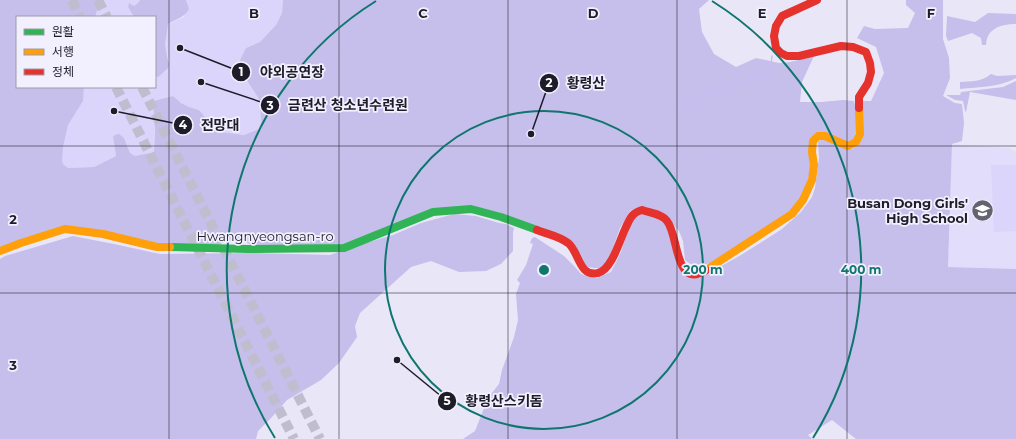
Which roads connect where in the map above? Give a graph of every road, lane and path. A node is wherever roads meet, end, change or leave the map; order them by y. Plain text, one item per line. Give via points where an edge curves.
1 (817, 0) edge
2 (0, 252) edge

1 - 2 street, Hwangnyeongsan-ro via 782,16 774,36 776,48 787,56 799,56 841,46 866,52 871,72 859,97 860,134 856,142 848,146 825,136 818,136 813,141 812,180 803,200 792,214 699,274 682,269 674,234 668,222 656,214 642,210 633,214 626,225 609,265 600,273 594,274 583,269 569,244 561,239 471,209 433,212 344,248 157,247 103,234 65,229

